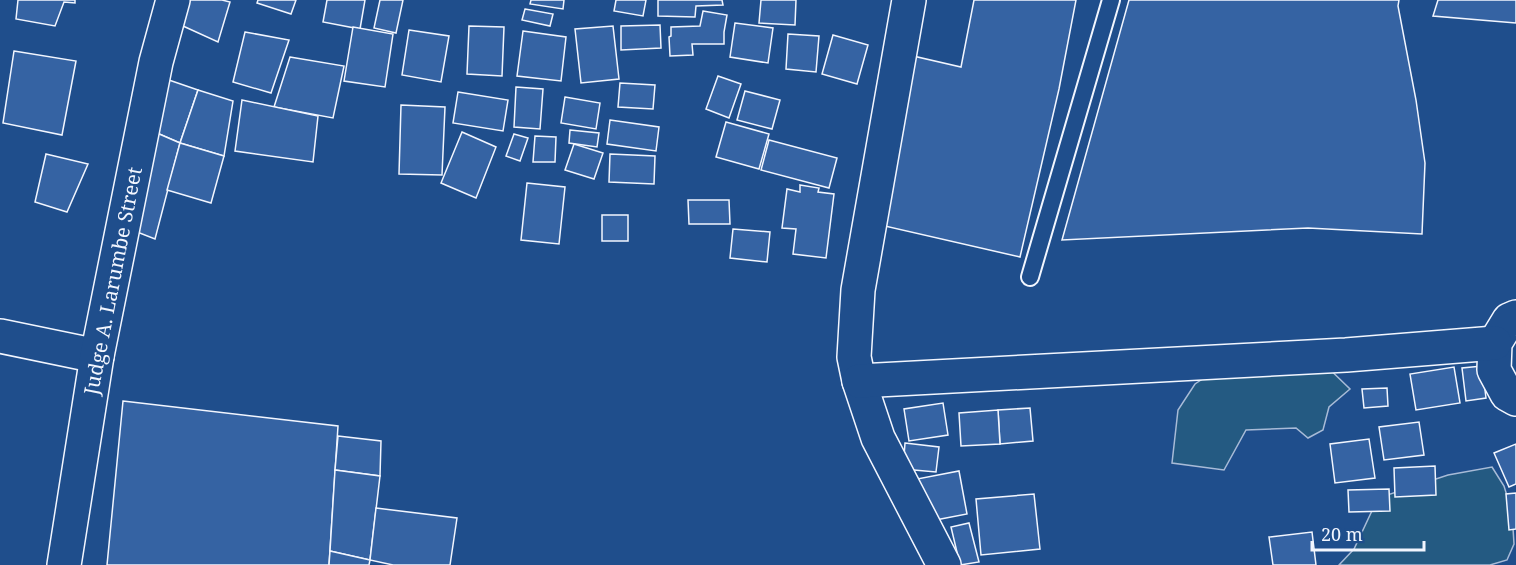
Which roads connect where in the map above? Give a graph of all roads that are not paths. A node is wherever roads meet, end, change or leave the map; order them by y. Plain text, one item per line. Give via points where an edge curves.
1 (173, 0) edge
2 (909, 0) edge
3 (1112, 0) edge
4 (1030, 277) dead end
5 (1516, 317) edge
6 (0, 336) edge
7 (1495, 343) junction
8 (97, 356) junction
9 (859, 381) junction
10 (1516, 399) edge
11 (64, 565) edge
12 (944, 565) edge

1 - 8 street, Judge A. Larumbe Street via 154,72
2 - 9 street via 858,290 854,357
3 - 4 lane
5 - 7 street via 1509,320
6 - 8 street
7 - 9 street via 1346,355
7 - 10 street via 1494,370 1507,394
8 - 11 street, Judge A. Larumbe Street
9 - 12 street via 878,438

